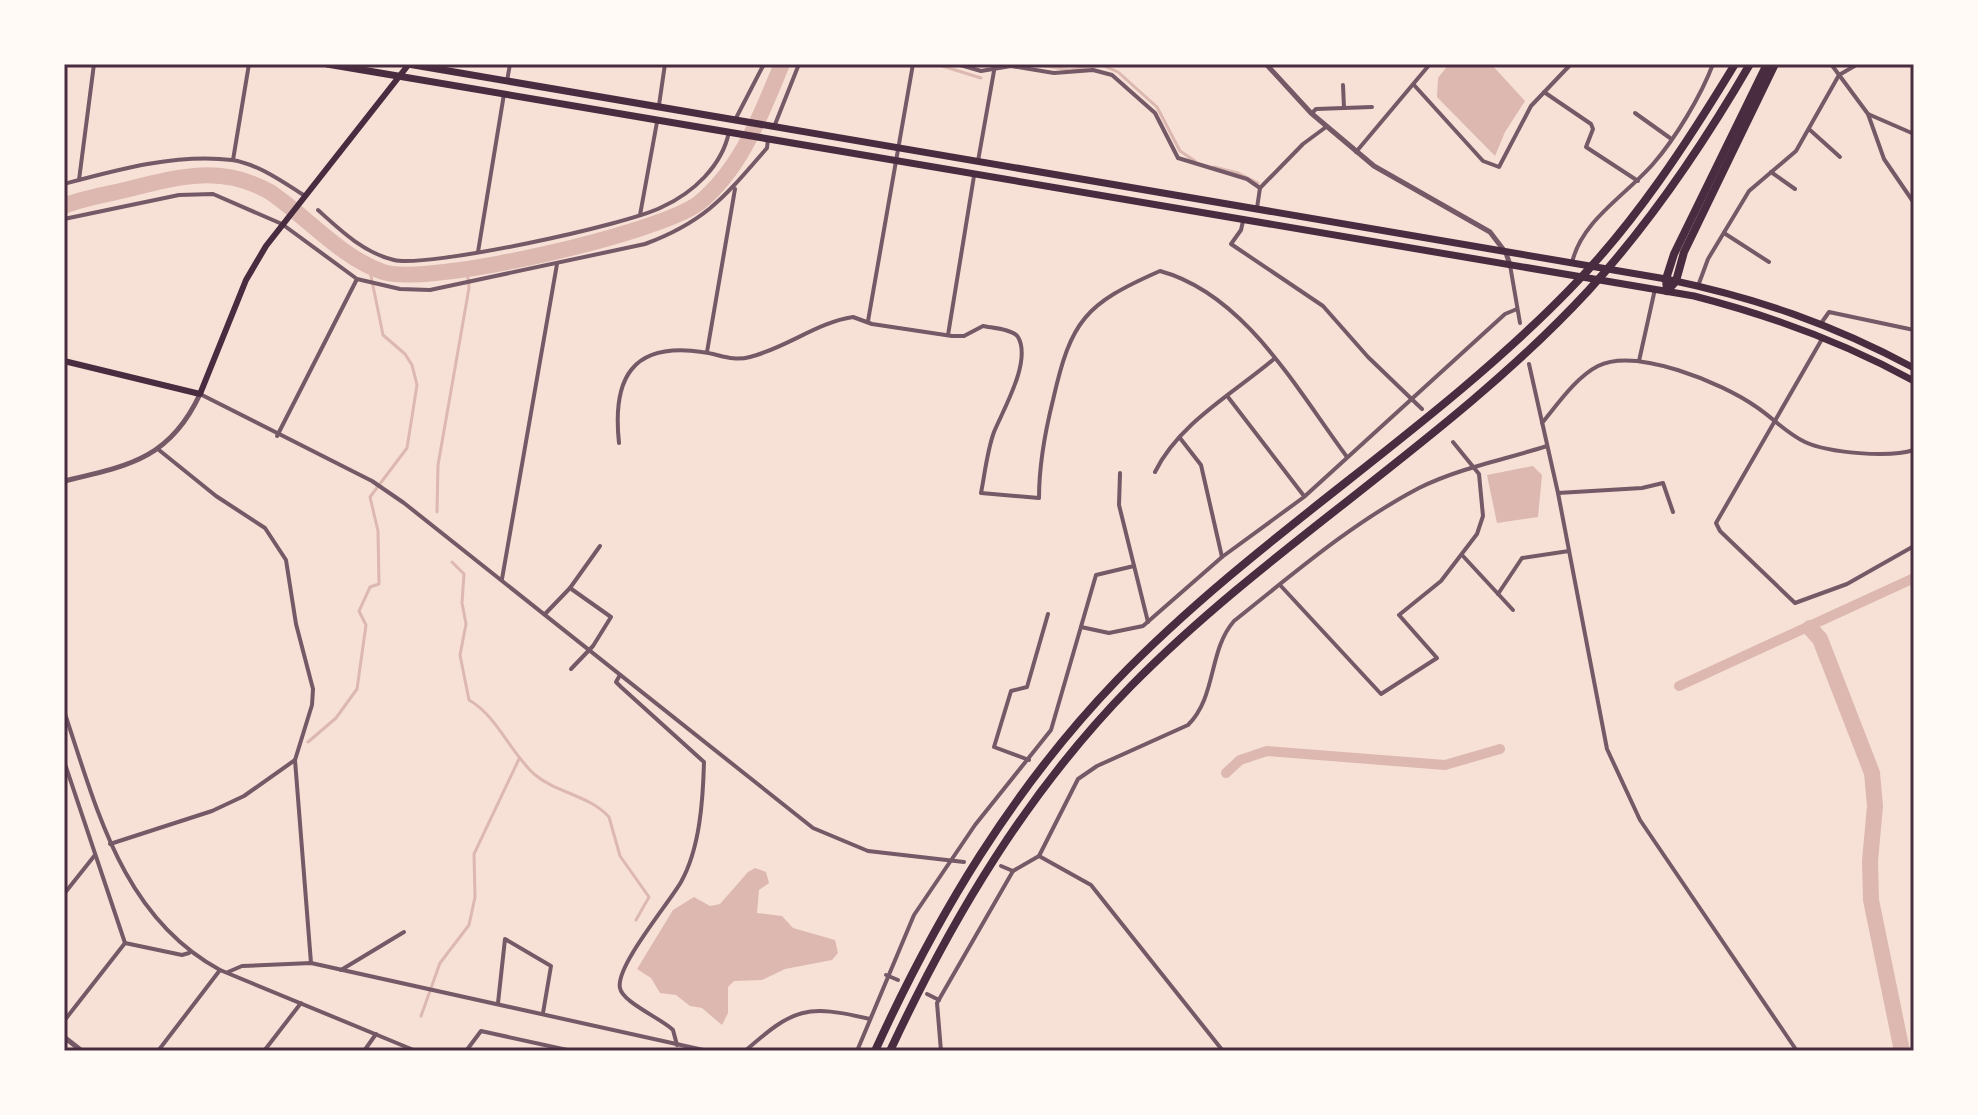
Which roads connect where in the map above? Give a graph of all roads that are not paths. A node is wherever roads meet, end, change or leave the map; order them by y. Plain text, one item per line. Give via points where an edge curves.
1 (94, 64) edge
2 (249, 64) edge
3 (327, 64) edge
4 (409, 64) edge
5 (510, 64) edge
6 (665, 64) edge
7 (764, 64) edge
8 (799, 64) edge
9 (913, 64) edge
10 (957, 64) edge
11 (983, 64) edge
12 (1266, 64) edge
13 (1430, 64) edge
14 (1571, 64) edge
15 (1713, 64) edge
16 (1735, 64) edge
17 (1750, 64) edge
18 (1767, 64) edge
19 (1775, 64) edge
20 (1831, 64) edge
21 (1858, 64) edge
22 (1005, 65) edge
23 (981, 71) junction
24 (994, 71) junction
25 (1839, 75) junction
26 (400, 76) junction
27 (507, 81) junction
28 (1343, 85) dead end
29 (1414, 85) junction
30 (1544, 92) junction
31 (504, 94) junction
32 (658, 107) junction
33 (1372, 107) dead end
34 (1344, 108) junction
35 (1311, 113) junction
36 (1635, 113) dead end
37 (1868, 114) junction
38 (657, 119) junction
39 (735, 120) junction
40 (772, 127) junction
41 (1326, 127) junction
42 (1810, 130) junction
43 (730, 133) junction
44 (1914, 134) edge
45 (767, 138) junction
46 (1670, 138) junction
47 (898, 148) junction
48 (1356, 152) junction
49 (1840, 157) dead end
50 (233, 160) junction
51 (895, 161) junction
52 (978, 161) junction
53 (1771, 172) junction
54 (974, 176) junction
55 (79, 180) junction
56 (1638, 181) junction
57 (64, 184) edge
58 (735, 186) junction
59 (1260, 188) junction
60 (1795, 189) dead end
61 (304, 197) junction
62 (1914, 203) edge
63 (318, 210) dead end
64 (1257, 210) junction
65 (640, 215) junction
66 (64, 219) edge
67 (1243, 221) junction
68 (284, 223) junction
69 (1724, 233) junction
70 (478, 252) junction
71 (1506, 253) junction
72 (1769, 262) dead end
73 (1572, 263) junction
74 (557, 264) junction
75 (1510, 265) junction
76 (357, 279) junction
77 (1671, 280) junction
78 (1698, 286) junction
79 (1656, 289) junction
80 (1667, 291) junction
81 (1517, 309) junction
82 (868, 321) junction
83 (1822, 322) junction
84 (1520, 323) dead end
85 (1914, 330) edge
86 (948, 335) junction
87 (1823, 337) junction
88 (707, 352) junction
89 (1274, 359) junction
90 (64, 361) edge
91 (1639, 361) junction
92 (1529, 364) dead end
93 (1914, 368) edge
94 (1914, 381) edge
95 (200, 394) junction
96 (1228, 397) junction
97 (1412, 397) junction
98 (1422, 409) dead end
99 (1777, 422) junction
100 (1542, 423) junction
101 (277, 436) junction
102 (1180, 438) junction
103 (1453, 442) dead end
104 (619, 443) dead end
105 (1547, 446) junction
106 (159, 450) junction
107 (1914, 450) edge
108 (1347, 457) junction
109 (1475, 467) junction
110 (1155, 472) dead end
111 (1120, 473) dead end
112 (64, 481) edge
113 (1558, 493) junction
114 (1304, 497) junction
115 (1673, 512) dead end
116 (600, 546) dead end
117 (1914, 546) edge
118 (1569, 551) junction
119 (1462, 555) junction
120 (1222, 557) junction
121 (1134, 566) junction
122 (502, 579) junction
123 (1280, 585) junction
124 (570, 588) junction
125 (1498, 594) junction
126 (1513, 610) dead end
127 (545, 614) junction
128 (1048, 614) dead end
129 (1148, 622) junction
130 (1081, 627) junction
131 (589, 650) junction
132 (571, 669) dead end
133 (620, 675) junction
134 (64, 711) edge
135 (295, 760) junction
136 (1029, 760) junction
137 (64, 761) edge
138 (110, 844) junction
139 (95, 854) junction
140 (1039, 856) junction
141 (947, 861) junction
142 (964, 862) dead end
143 (1001, 866) dead end
144 (1013, 871) junction
145 (64, 894) edge
146 (404, 932) dead end
147 (125, 943) junction
148 (189, 953) junction
149 (311, 963) junction
150 (220, 970) junction
151 (341, 970) junction
152 (228, 972) junction
153 (886, 975) junction
154 (898, 980) dead end
155 (927, 994) dead end
156 (939, 1000) junction
157 (301, 1003) junction
158 (498, 1004) junction
159 (543, 1013) junction
160 (870, 1019) junction
161 (64, 1021) edge
162 (376, 1034) junction
163 (64, 1037) edge
164 (677, 1045) junction
165 (82, 1051) edge
166 (158, 1051) edge
167 (264, 1051) edge
168 (364, 1051) edge
169 (416, 1051) edge
170 (466, 1051) edge
171 (572, 1051) edge
172 (708, 1051) edge
173 (745, 1051) edge
174 (857, 1051) edge
175 (875, 1051) edge
176 (890, 1051) edge
177 (941, 1051) edge
178 (1223, 1051) edge
179 (1797, 1051) edge

1 - 55 street
2 - 50 street
3 - 26 highway
4 - 26 main road
4 - 27 highway
5 - 27 street
6 - 32 street
7 - 39 street
8 - 40 street
9 - 47 street
10 - 23 street
11 - 23 street
12 - 35 street
13 - 29 street
14 - 30 street
15 - 46 street
16 - 175 highway via 1677,155 1570,290 1451,397 1183,618 1079,721 970,869
17 - 176 highway via 1690,161 1586,292 1465,404 1192,629 1090,730 982,876
18 - 77 highway via 1674,254
19 - 77 highway
20 - 25 street
21 - 25 street
22 - 24 street
22 - 59 street via 1112,75 1155,113 1178,158
23 - 24 street
24 - 52 street
25 - 37 street
25 - 42 street
26 - 31 highway
26 - 61 main road
27 - 32 highway
28 - 34 street
29 - 30 street via 1483,161 1499,167 1512,137
29 - 48 street
30 - 56 street via 1591,124 1586,147
31 - 38 highway
31 - 70 street
32 - 39 highway
33 - 34 street
34 - 35 street
35 - 41 street
36 - 46 street
37 - 44 street
37 - 62 street via 1884,159
38 - 43 highway
38 - 65 street
39 - 40 highway
40 - 47 highway
41 - 48 street
41 - 59 street
42 - 49 street
42 - 53 street via 1796,151
43 - 45 highway
43 - 65 street via 701,180 668,204
45 - 51 highway
45 - 58 street via 767,148
46 - 56 street
47 - 51 street
47 - 52 highway
48 - 71 street via 1408,188 1490,232
50 - 55 street via 154,164
50 - 61 street
51 - 54 highway
51 - 82 street
52 - 64 highway
53 - 60 street
53 - 69 street via 1749,191
54 - 67 highway
54 - 86 street
55 - 57 street
56 - 73 street via 1584,232
58 - 74 street via 709,212 665,237
58 - 88 street
59 - 64 street
61 - 68 main road
63 - 70 street via 363,246 395,260 429,261
64 - 71 highway
65 - 70 street
66 - 68 street via 179,195 213,194
67 - 75 highway
67 - 97 street via 1231,244 1315,299
68 - 76 street
68 - 95 main road via 246,280
69 - 72 street
69 - 78 street
71 - 73 highway
71 - 75 street
73 - 77 highway
74 - 76 street via 430,290
74 - 122 street
75 - 79 highway
75 - 81 street
76 - 101 street
77 - 78 highway
77 - 80 highway
78 - 83 highway
79 - 80 highway
79 - 91 street
80 - 87 highway via 1779,319
81 - 84 street
81 - 97 street
82 - 86 street
82 - 88 street via 848,317 749,358
83 - 85 street via 1829,312
83 - 93 highway
86 - 89 street via 964,336 983,326 1019,339 1013,393 995,430 981,493 1039,498 1062,356 1090,311 1122,287 1160,271 1179,276 1231,311
87 - 94 highway
87 - 99 street
88 - 104 street via 638,360 618,395
89 - 96 street
89 - 108 street
90 - 95 main road
91 - 99 street via 1709,382
91 - 100 street via 1596,367
92 - 100 street
95 - 101 street
95 - 106 street via 189,420
96 - 102 street
96 - 114 street
97 - 98 street
97 - 108 street
99 - 107 street via 1805,442 1827,449
99 - 117 street via 1716,523 1787,599 1795,603 1847,584
100 - 105 street
101 - 122 street via 372,481
102 - 110 street
102 - 120 street via 1201,465
103 - 109 street
105 - 109 street
105 - 113 street
106 - 112 street via 122,468
106 - 135 street via 265,528 281,548 313,689
108 - 114 street
109 - 119 street via 1483,516
109 - 123 street via 1431,482 1395,503
111 - 121 street via 1119,505
113 - 115 street via 1663,483
113 - 118 street
114 - 120 street
116 - 124 street
118 - 125 street via 1522,558
118 - 179 street via 1601,730 1618,776 1640,820
119 - 123 street via 1441,581 1399,615 1437,658 1381,694
119 - 125 street
120 - 129 street
121 - 129 street
121 - 130 street via 1096,575
122 - 127 street
123 - 140 street via 1222,637 1198,715 1188,725 1078,779
124 - 127 street
124 - 131 street via 611,617
125 - 126 street
127 - 131 street
128 - 136 street via 1027,687 1011,691 994,747
129 - 130 street via 1109,633
130 - 136 street via 1051,730
131 - 132 street
131 - 133 street
133 - 141 street via 813,828 868,851
133 - 164 street via 616,682 704,762 699,827 682,880 620,985 624,996 673,1030
134 - 138 street
135 - 138 street via 212,811
135 - 149 street
136 - 141 street
137 - 139 street
138 - 148 street via 125,877
139 - 145 street
139 - 147 street
140 - 144 street
140 - 178 street via 1091,885
141 - 142 street
141 - 153 street
143 - 144 street
144 - 156 street
146 - 151 street
147 - 148 street
147 - 161 street
148 - 150 street
149 - 151 street
149 - 152 street via 242,966
150 - 152 street
150 - 166 street
151 - 158 street
152 - 157 street
153 - 154 street
153 - 160 street
155 - 156 street
156 - 177 street
157 - 162 street
157 - 167 street
158 - 159 street
158 - 159 street via 505,939 551,966
159 - 164 street
160 - 173 street via 824,1010 795,1014
160 - 174 street
162 - 168 street
162 - 169 street
163 - 165 street
164 - 172 street
170 - 171 street via 481,1031

